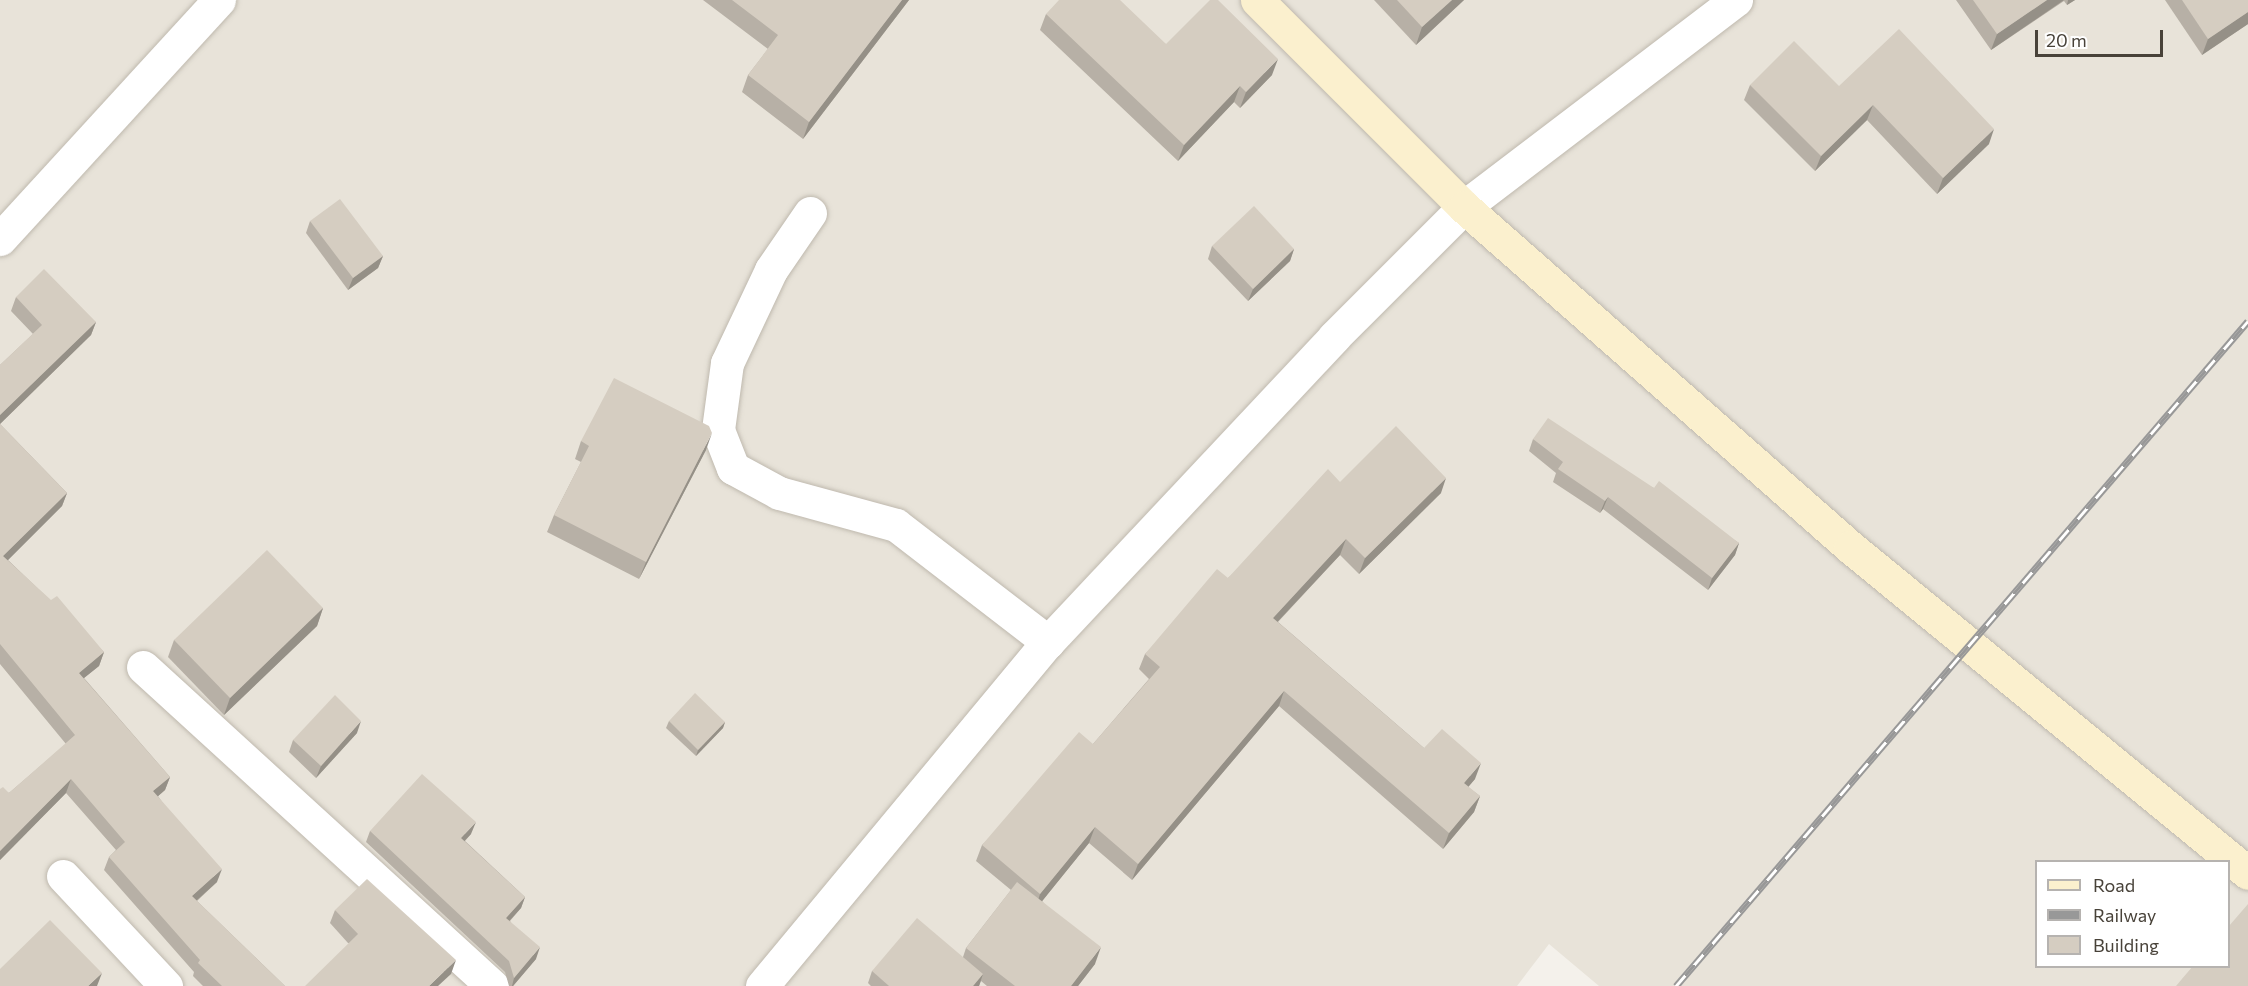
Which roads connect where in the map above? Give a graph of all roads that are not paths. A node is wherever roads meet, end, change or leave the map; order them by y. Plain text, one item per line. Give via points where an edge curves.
1 (219, 0) edge
2 (1257, 0) edge
3 (1736, 0) edge
4 (1464, 207) junction
5 (810, 213) dead end
6 (0, 239) edge
7 (1048, 642) junction
8 (143, 667) dead end
9 (2248, 873) edge
10 (63, 876) dead end
11 (166, 986) edge
12 (492, 986) edge
13 (762, 986) edge

1 - 6 street
2 - 4 street
3 - 4 street
4 - 7 street via 1334,337
4 - 9 street via 1850,547
5 - 7 street via 771,270 727,363 718,430 734,468 779,493 896,525
7 - 13 street
8 - 12 street
10 - 11 street

